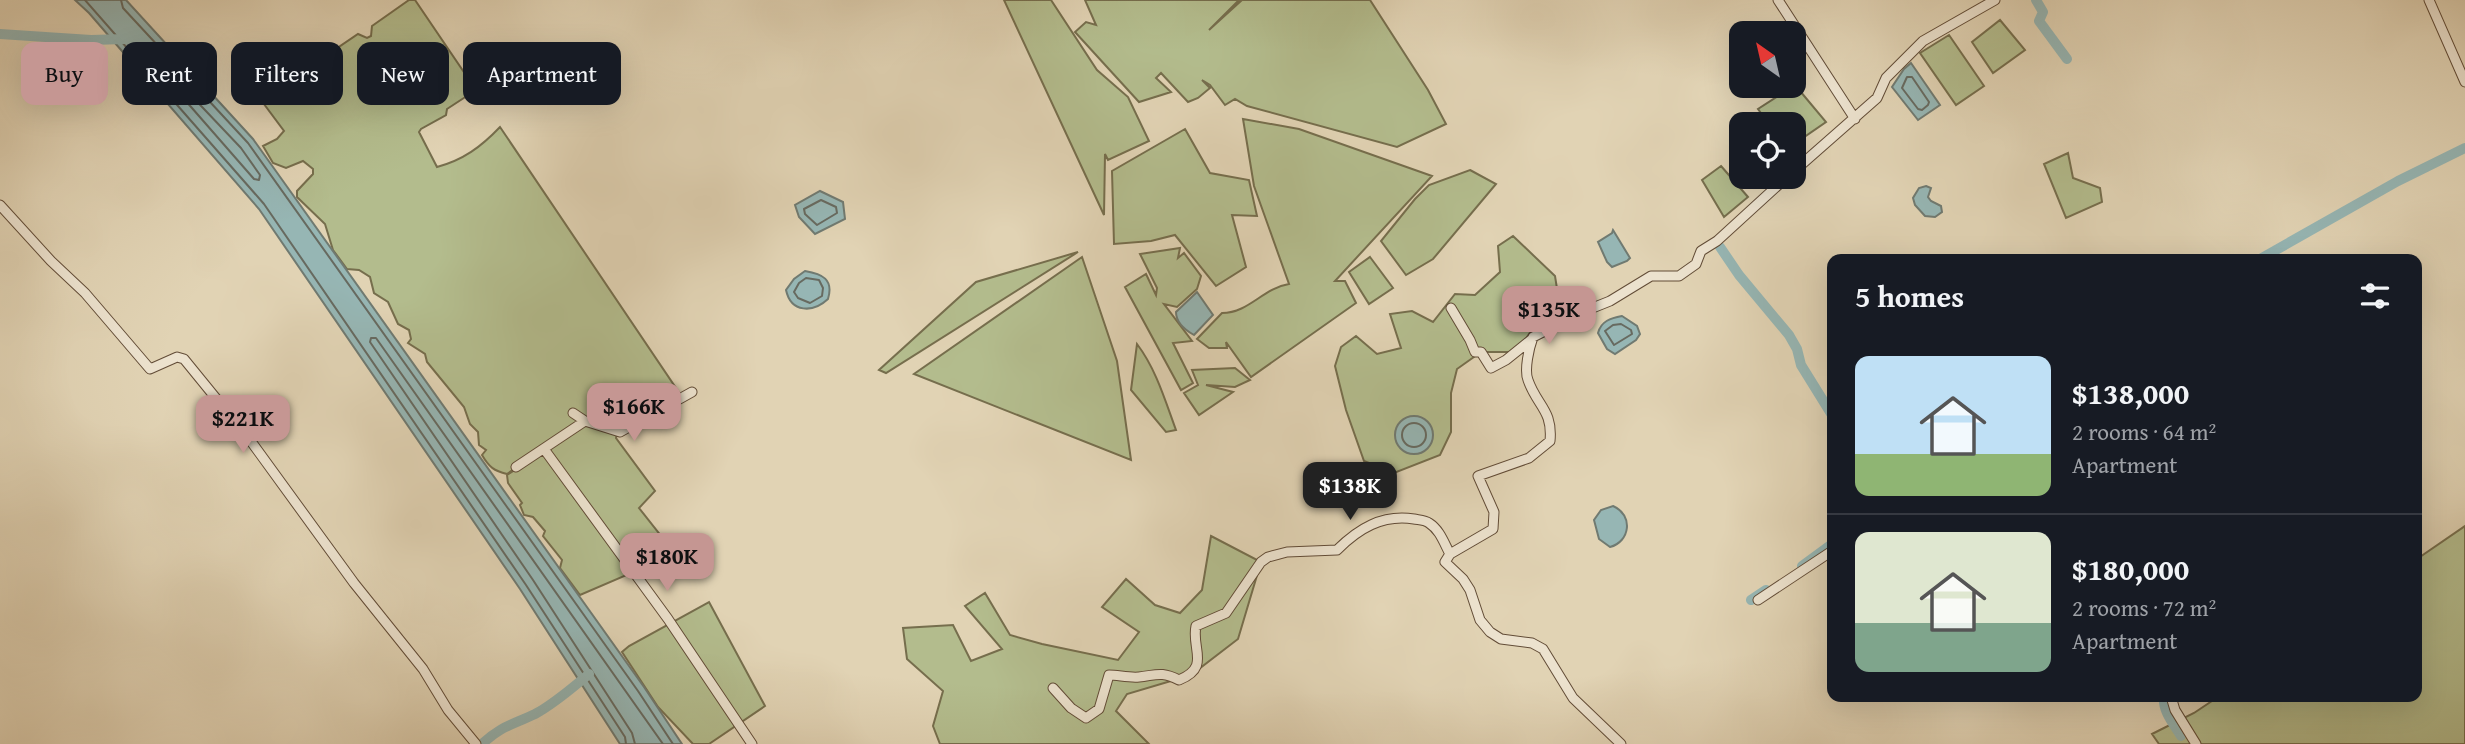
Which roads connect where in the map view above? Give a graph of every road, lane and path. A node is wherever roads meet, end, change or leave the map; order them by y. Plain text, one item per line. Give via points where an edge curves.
1 (1778, 0) edge
2 (1996, 0) edge
3 (2429, 0) edge
4 (2465, 82) edge
5 (1854, 119) junction
6 (1806, 161) edge
7 (1774, 189) edge
8 (0, 205) edge
9 (1451, 308) dead end
10 (1533, 337) junction
11 (692, 393) dead end
12 (573, 413) dead end
13 (585, 421) junction
14 (544, 449) junction
15 (516, 467) dead end
16 (1450, 554) junction
17 (1827, 554) edge
18 (1758, 600) dead end
19 (1053, 688) dead end
20 (2173, 702) edge
21 (475, 743) edge
22 (752, 744) edge
23 (1621, 744) edge
24 (2196, 744) edge

1 - 5 street
2 - 5 street via 1923,41
3 - 4 street
5 - 6 street
7 - 10 street via 1701,251 1696,264 1679,276 1651,276
8 - 21 street via 150,369 177,357 184,359 250,440
9 - 10 street via 1475,352 1481,352 1491,368
10 - 16 street via 1527,378 1552,425 1550,441 1529,458 1478,476 1494,512 1493,529
11 - 13 street via 620,432
12 - 13 street
13 - 14 street
14 - 15 street
14 - 22 street
16 - 19 street via 1427,521 1407,518 1370,523 1337,550 1278,553 1261,562 1226,613 1196,625 1199,654 1191,676 1179,680 1153,673 1109,675 1099,709 1086,718
16 - 23 street via 1445,562 1470,590 1480,620 1501,639 1543,649 1573,698
17 - 18 street
20 - 24 street

